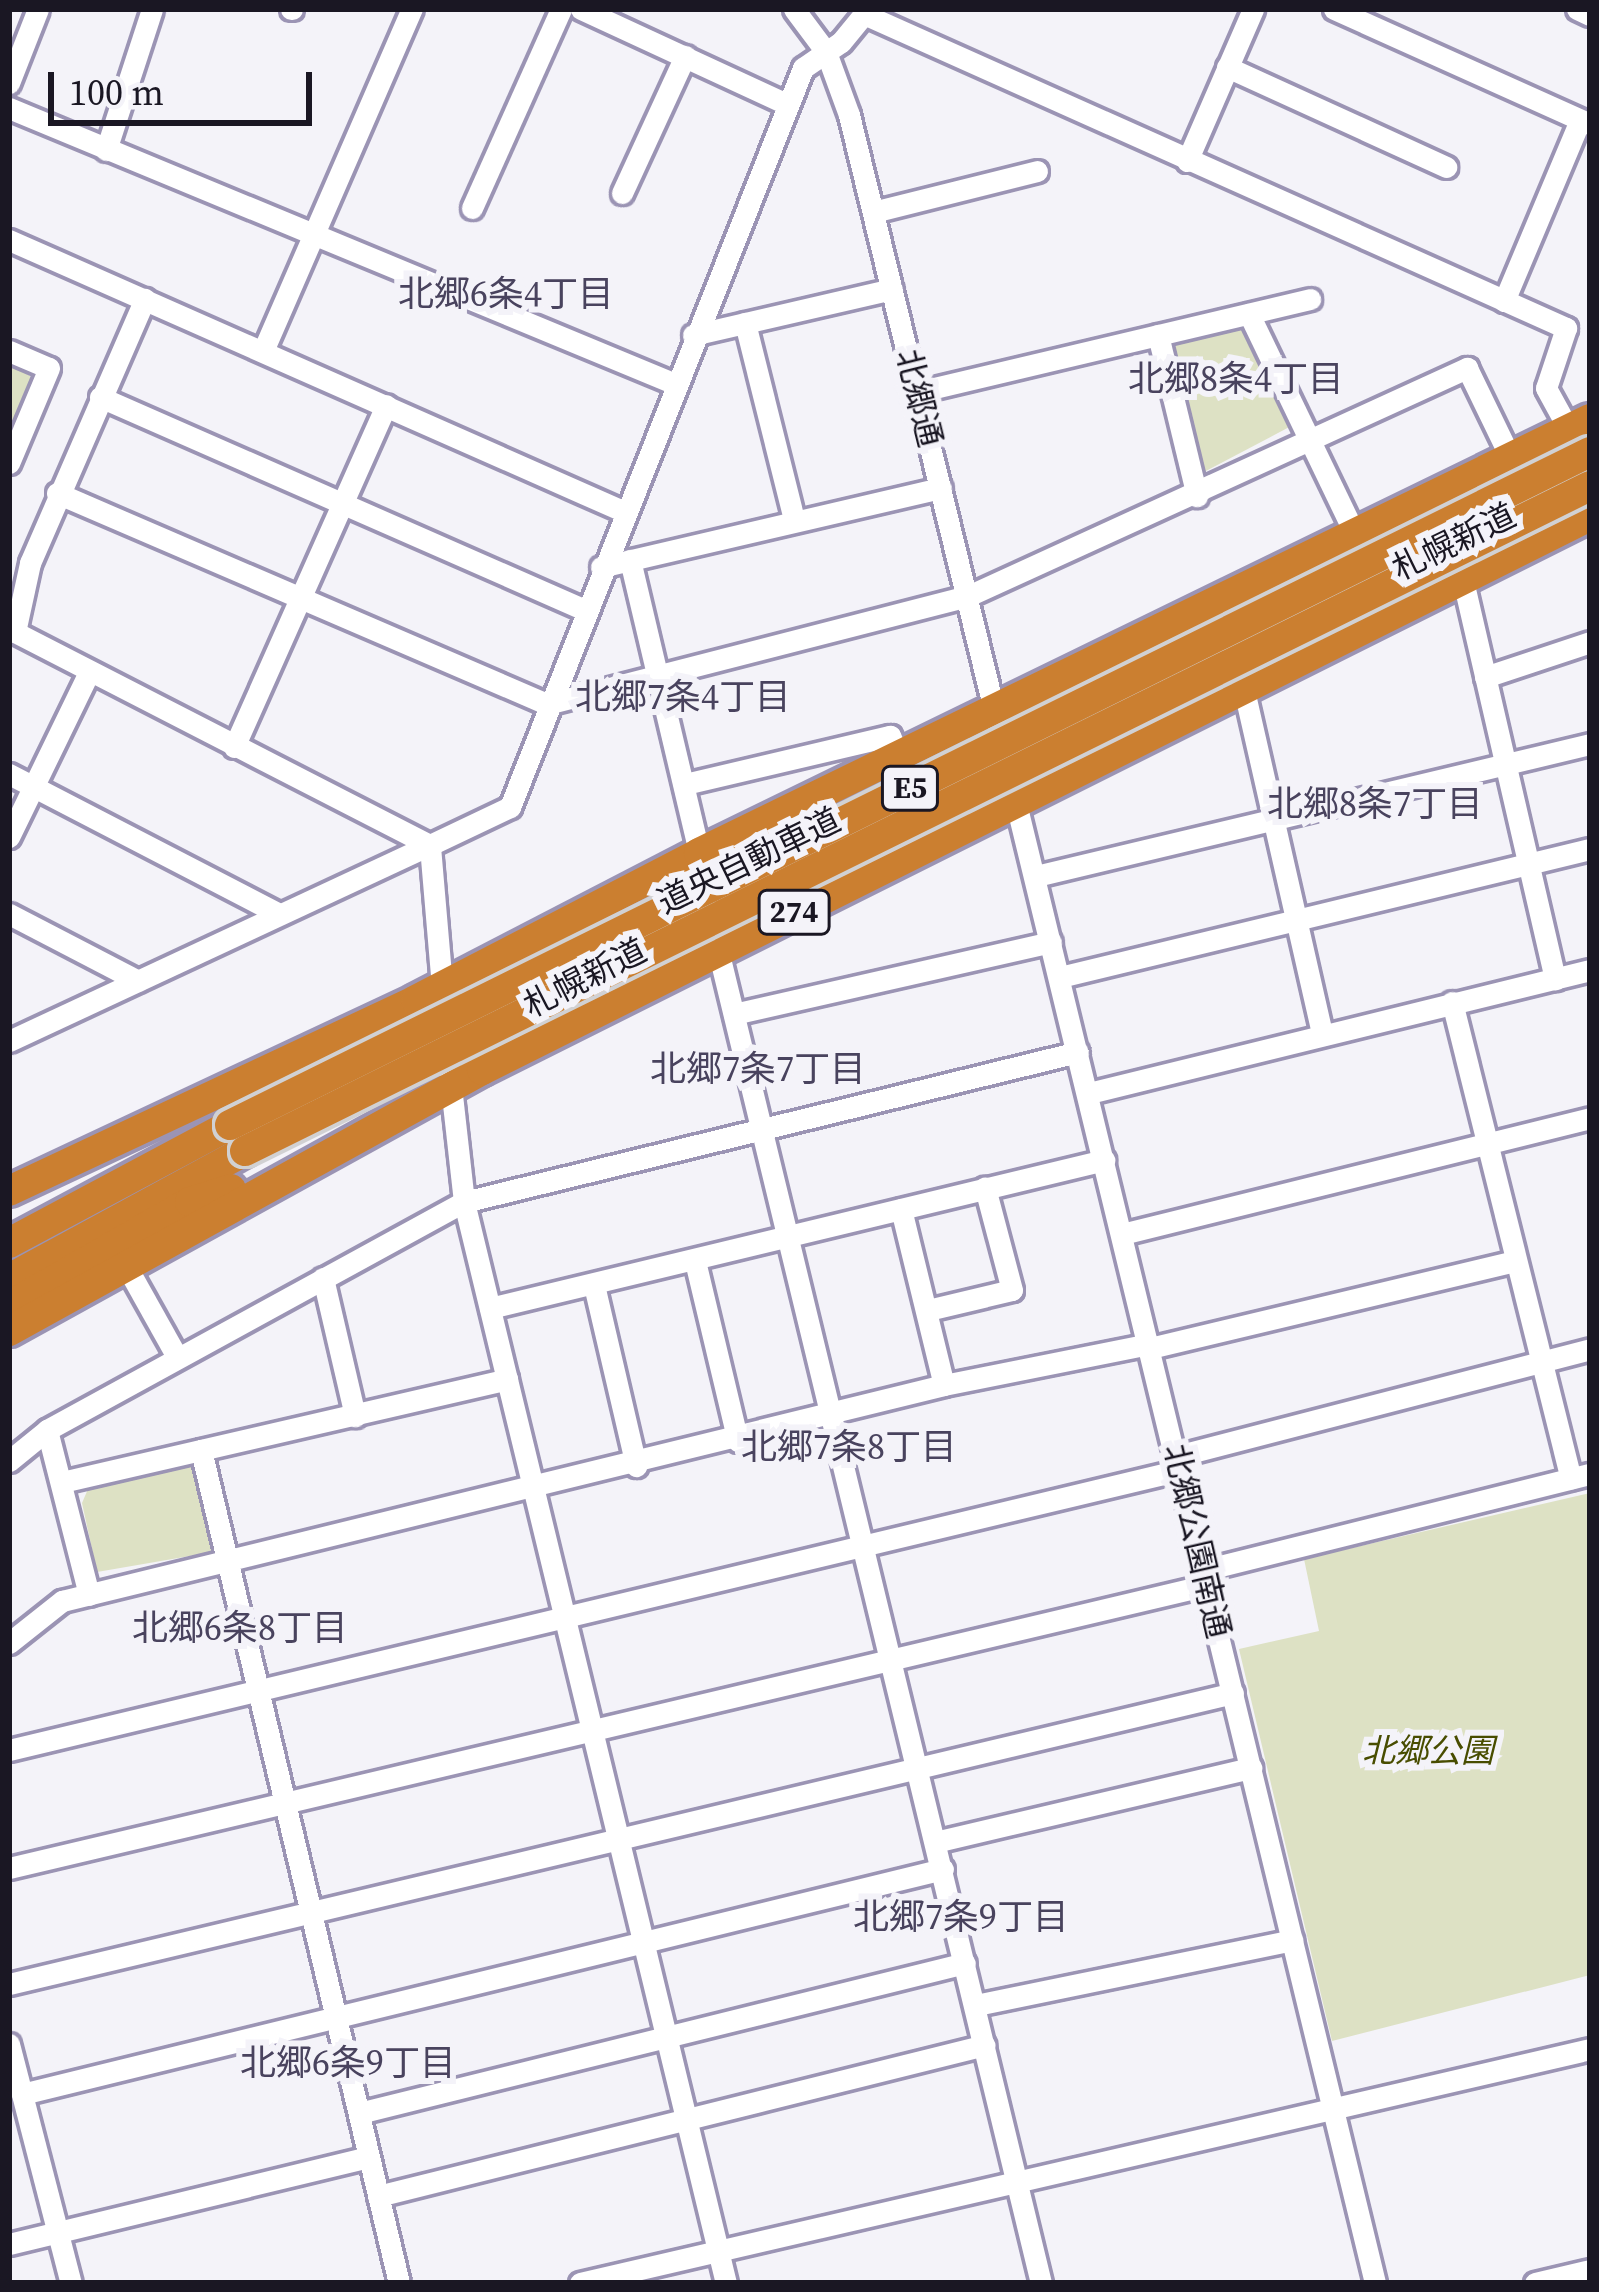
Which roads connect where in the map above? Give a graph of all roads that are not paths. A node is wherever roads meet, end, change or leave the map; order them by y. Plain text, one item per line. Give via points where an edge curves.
1 (38, 9) edge
2 (152, 9) edge
3 (412, 9) edge
4 (562, 9) edge
5 (581, 9) edge
6 (794, 9) edge
7 (1252, 9) edge
8 (1334, 9) edge
9 (1577, 9) edge
10 (867, 12) edge
11 (1590, 15) edge
12 (826, 52) junction
13 (685, 56) junction
14 (1227, 67) junction
15 (9, 83) edge
16 (787, 104) junction
17 (9, 108) edge
18 (1585, 122) edge
19 (106, 149) junction
20 (1187, 161) junction
21 (1446, 167) dead end
22 (1037, 170) dead end
23 (622, 193) dead end
24 (472, 208) dead end
25 (873, 212) junction
26 (314, 232) junction
27 (9, 240) edge
28 (892, 289) junction
29 (145, 299) junction
30 (1310, 299) dead end
31 (1504, 301) junction
32 (1249, 314) junction
33 (745, 323) junction
34 (693, 334) junction
35 (1158, 334) junction
36 (9, 351) edge
37 (263, 351) junction
38 (673, 383) junction
39 (917, 392) junction
40 (100, 397) junction
41 (386, 405) junction
42 (1583, 434) edge
43 (1311, 442) junction
44 (1511, 459) junction
45 (9, 463) edge
46 (1590, 486) edge
47 (941, 488) junction
48 (57, 493) junction
49 (1197, 496) junction
50 (341, 505) junction
51 (623, 511) junction
52 (1590, 516) edge
53 (794, 520) junction
54 (1355, 534) junction
55 (630, 560) junction
56 (601, 567) junction
57 (1462, 576) junction
58 (968, 596) junction
59 (300, 598) junction
60 (585, 610) junction
61 (12, 631) edge
62 (1590, 642) edge
63 (89, 672) junction
64 (656, 676) junction
65 (1485, 677) junction
66 (1244, 690) junction
67 (547, 704) junction
68 (996, 713) junction
69 (1590, 744) edge
70 (234, 747) junction
71 (901, 759) junction
72 (1505, 765) junction
73 (9, 774) edge
74 (685, 784) junction
75 (35, 787) junction
76 (1015, 800) junction
77 (1276, 819) junction
78 (9, 837) edge
79 (430, 845) junction
80 (1590, 849) edge
81 (700, 853) junction
82 (1528, 865) junction
83 (1036, 876) junction
84 (9, 914) edge
85 (279, 914) junction
86 (1299, 920) junction
87 (1051, 942) junction
88 (718, 950) junction
89 (1590, 970) edge
90 (1060, 976) junction
91 (1555, 979) junction
92 (138, 981) junction
93 (442, 985) junction
94 (1452, 1002) junction
95 (734, 1014) junction
96 (1322, 1034) junction
97 (9, 1041) edge
98 (1078, 1052) junction
99 (451, 1087) junction
100 (1089, 1093) junction
101 (1590, 1118) edge
102 (762, 1128) junction
103 (1487, 1144) junction
104 (68, 1157) junction
105 (1104, 1160) junction
106 (304, 1164) junction
107 (985, 1188) junction
108 (9, 1191) edge
109 (464, 1202) junction
110 (9, 1208) edge
111 (901, 1209) junction
112 (1122, 1234) junction
113 (789, 1235) junction
114 (9, 1243) edge
115 (695, 1261) junction
116 (1514, 1261) junction
117 (124, 1262) junction
118 (323, 1278) junction
119 (9, 1279) edge
120 (594, 1285) junction
121 (9, 1306) edge
122 (490, 1308) junction
123 (928, 1310) junction
124 (9, 1330) edge
125 (1149, 1346) junction
126 (1590, 1349) edge
127 (177, 1358) junction
128 (1541, 1361) junction
129 (507, 1379) junction
130 (944, 1385) junction
131 (356, 1416) junction
132 (831, 1418) junction
133 (47, 1430) junction
134 (738, 1442) junction
135 (201, 1450) junction
136 (9, 1461) edge
137 (1178, 1463) junction
138 (636, 1466) junction
139 (1581, 1476) edge
140 (62, 1483) junction
141 (534, 1490) junction
142 (864, 1543) junction
143 (228, 1563) junction
144 (1206, 1578) junction
145 (89, 1595) junction
146 (563, 1611) junction
147 (9, 1642) edge
148 (891, 1659) junction
149 (258, 1689) junction
150 (1233, 1693) junction
151 (592, 1730) junction
152 (9, 1750) edge
153 (917, 1768) junction
154 (1251, 1768) junction
155 (285, 1802) junction
156 (619, 1839) junction
157 (935, 1842) junction
158 (9, 1868) edge
159 (943, 1870) junction
160 (311, 1911) junction
161 (1292, 1940) junction
162 (645, 1947) junction
163 (965, 1963) junction
164 (9, 1984) edge
165 (976, 2005) junction
166 (336, 2019) junction
167 (667, 2040) junction
168 (9, 2044) edge
169 (985, 2044) junction
170 (1590, 2049) edge
171 (22, 2094) junction
172 (1333, 2110) junction
173 (358, 2113) junction
174 (687, 2122) junction
175 (369, 2157) junction
176 (1017, 2180) junction
177 (378, 2196) junction
178 (58, 2232) junction
179 (9, 2244) edge
180 (718, 2251) junction
181 (1590, 2270) edge
182 (71, 2283) edge
183 (399, 2283) edge
184 (580, 2283) edge
185 (726, 2283) edge
186 (1041, 2283) edge
187 (1375, 2283) edge
188 (1534, 2283) edge

1 - 15 street
2 - 19 street
3 - 26 street
4 - 24 street
5 - 13 street
6 - 12 street, 北郷通
7 - 14 street
8 - 18 street
9 - 11 street
10 - 12 street
10 - 20 street
12 - 16 street via 803,68
12 - 25 street, 北郷通
13 - 16 street
13 - 23 street
14 - 20 street
14 - 21 street
16 - 34 street
17 - 19 street
18 - 31 street
19 - 26 street
20 - 31 street
22 - 25 street
25 - 28 street, 北郷通
26 - 37 street
26 - 38 street
27 - 29 street
28 - 33 street
28 - 39 street, 北郷通
29 - 37 street
29 - 40 street
30 - 32 street
31 - 42 street via 1566,328 1546,388
32 - 35 street
32 - 43 street
33 - 34 street
33 - 53 street
34 - 38 street
35 - 39 street
35 - 49 street
36 - 45 street via 49,368
37 - 41 street
38 - 51 street
39 - 47 street, 北郷通
40 - 48 street
40 - 50 street
41 - 50 street
41 - 51 street
42 - 44 highway, 札幌新道
42 - 114 highway, 道央自動車道 / E5, bridge
43 - 44 street via 1467,368
43 - 49 street
43 - 54 street
44 - 54 highway, 札幌新道
46 - 119 highway, 道央自動車道 / E5, bridge via 245,1150
47 - 53 street
47 - 58 street, 北郷通
48 - 59 street
48 - 61 street
49 - 58 street
50 - 59 street
50 - 60 street
51 - 56 street
52 - 57 highway, 札幌新道 / 274
53 - 55 street
54 - 68 highway, 札幌新道
55 - 56 street
55 - 64 street
56 - 60 street
57 - 65 street
57 - 66 highway, 札幌新道 / 274
58 - 64 street
58 - 68 street, 北郷通
59 - 67 street
59 - 70 street
60 - 67 street
61 - 63 street
62 - 65 street
63 - 70 street
63 - 75 street
64 - 67 street
64 - 74 street
65 - 72 street
66 - 76 highway, 札幌新道 / 274
66 - 77 street
67 - 79 street via 510,807
68 - 71 highway, 札幌新道
68 - 76 street, 北郷通
69 - 72 street
70 - 79 street
71 - 74 street via 890,736
71 - 81 highway, 札幌新道
72 - 77 street
72 - 82 street
73 - 75 street
74 - 81 street
75 - 78 street
75 - 85 street
76 - 83 street, 北郷公園南通
76 - 88 highway, 札幌新道 / 274
77 - 83 street
77 - 86 street
79 - 85 street
79 - 93 street
80 - 82 street
81 - 93 highway, 札幌新道
82 - 86 street
82 - 91 street
83 - 87 street, 北郷公園南通
84 - 92 street
85 - 92 street
86 - 90 street
86 - 96 street
87 - 90 street, 北郷公園南通
87 - 95 street
88 - 95 street
88 - 99 highway, 札幌新道 / 274
89 - 91 street
90 - 98 street, 北郷公園南通
91 - 94 street
92 - 97 street
93 - 99 street
93 - 104 highway, 札幌新道
94 - 96 street
94 - 103 street
95 - 102 street
96 - 100 street
98 - 100 street, 北郷公園南通
98 - 102 street
99 - 106 highway, 札幌新道 / 274
99 - 109 street
100 - 105 street, 北郷公園南通
101 - 103 street
102 - 109 street
102 - 113 street
103 - 112 street
103 - 116 street
104 - 108 highway, 札幌新道
104 - 110 highway
105 - 107 street
105 - 112 street, 北郷公園南通
106 - 117 highway, 札幌新道 / 274
106 - 121 highway via 190,1202
107 - 111 street
107 - 123 street via 1012,1290
109 - 118 street
109 - 122 street
111 - 113 street
111 - 123 street
112 - 125 street, 北郷公園南通
113 - 115 street
113 - 132 street
115 - 120 street
115 - 134 street
116 - 125 street
116 - 128 street
117 - 124 highway, 札幌新道 / 274
117 - 127 street
118 - 127 street
118 - 131 street
120 - 122 street
120 - 138 street
122 - 129 street
123 - 130 street
125 - 130 street
125 - 137 street, 北郷公園南通
126 - 128 street
127 - 133 street
128 - 137 street
128 - 139 street
129 - 131 street
129 - 141 street
130 - 132 street
131 - 135 street
132 - 134 street
132 - 142 street
133 - 136 street
133 - 140 street
134 - 138 street
135 - 140 street
135 - 143 street
137 - 142 street
137 - 144 street, 北郷公園南通
138 - 141 street
139 - 144 street
140 - 145 street
141 - 143 street
141 - 146 street
142 - 146 street
142 - 148 street
143 - 145 street
143 - 149 street
144 - 148 street
144 - 150 street, 北郷公園南通
145 - 147 street via 62,1601
146 - 149 street
146 - 151 street
148 - 151 street
148 - 153 street
149 - 152 street
149 - 155 street
150 - 153 street
150 - 154 street, 北郷公園南通
151 - 155 street
151 - 156 street
153 - 156 street
153 - 157 street
154 - 157 street
154 - 161 street, 北郷公園南通
155 - 158 street
155 - 160 street
156 - 160 street
156 - 162 street
157 - 159 street
159 - 162 street
159 - 163 street
160 - 164 street
160 - 166 street
161 - 165 street
161 - 172 street, 北郷公園南通
162 - 166 street
162 - 167 street
163 - 165 street
163 - 167 street
165 - 169 street
166 - 171 street
166 - 173 street
167 - 173 street
167 - 174 street
168 - 171 street
169 - 174 street
169 - 176 street
170 - 172 street
171 - 178 street
172 - 176 street
172 - 187 street, 北郷公園南通
173 - 175 street
174 - 177 street
174 - 180 street
175 - 177 street
175 - 178 street
176 - 180 street
176 - 186 street
177 - 183 street
178 - 179 street
178 - 182 street
180 - 184 street
180 - 185 street
181 - 188 street

